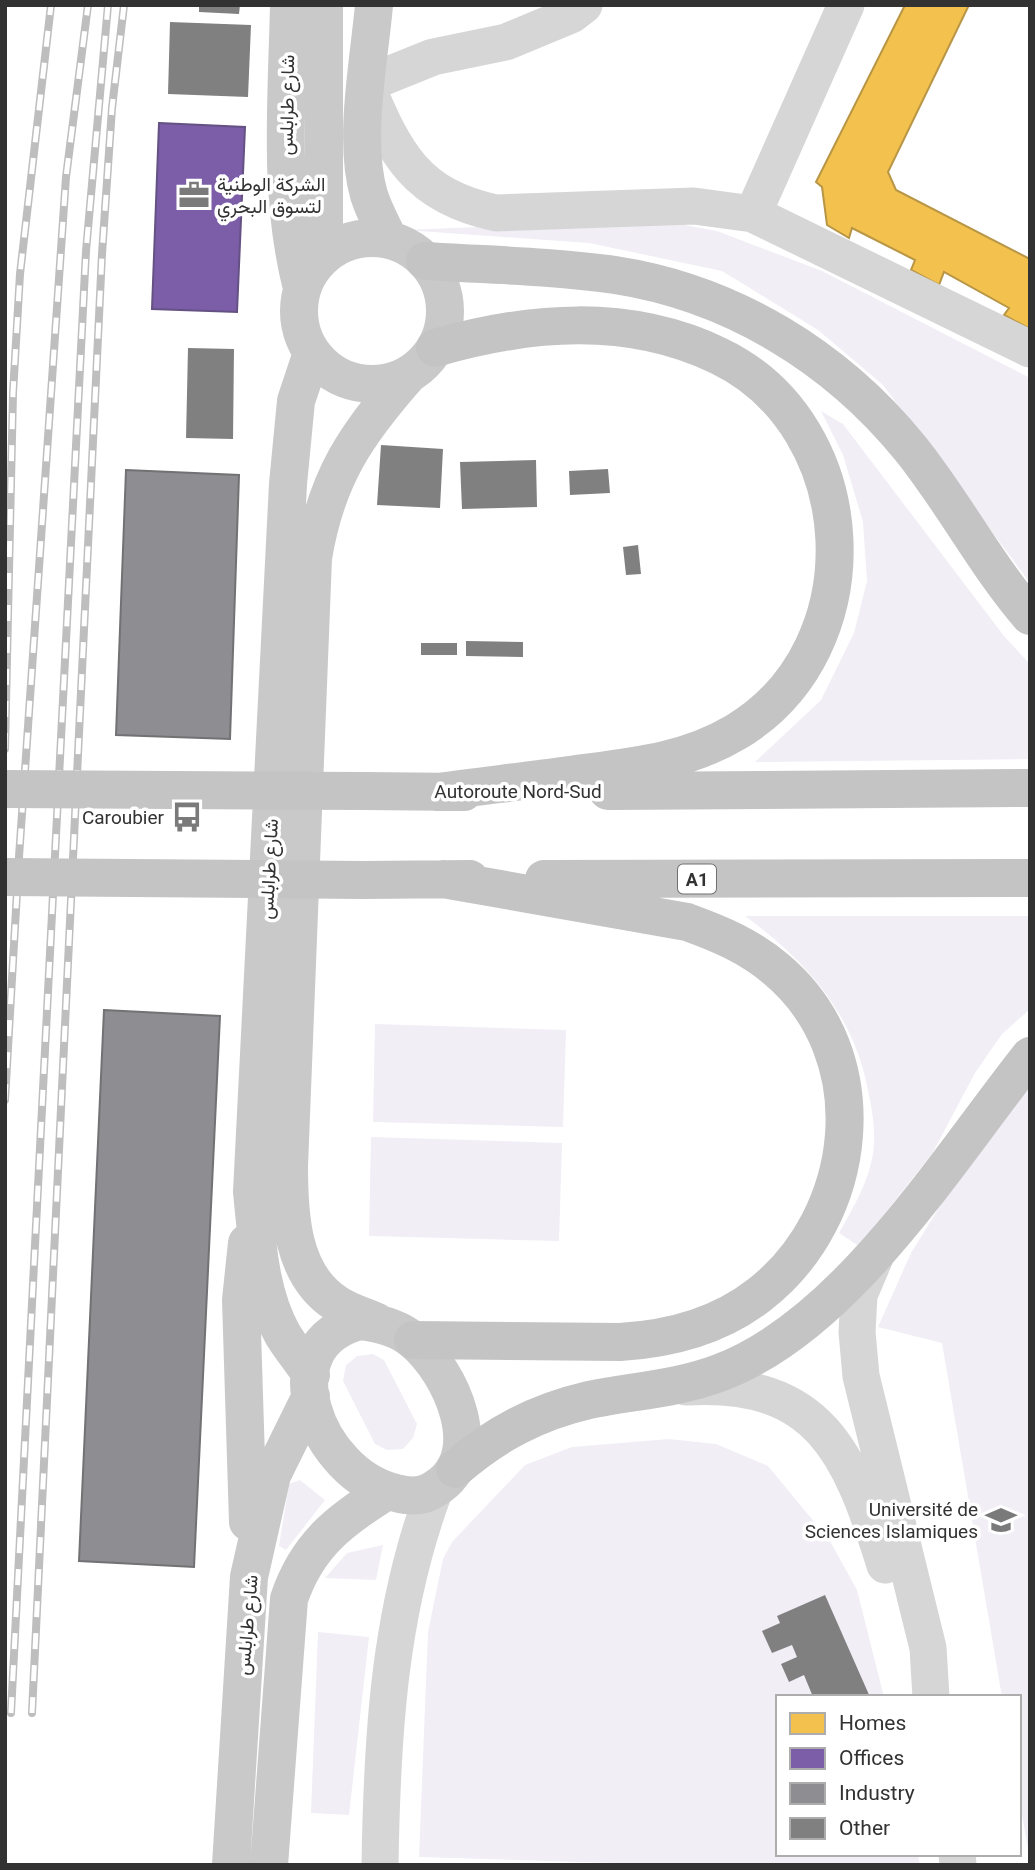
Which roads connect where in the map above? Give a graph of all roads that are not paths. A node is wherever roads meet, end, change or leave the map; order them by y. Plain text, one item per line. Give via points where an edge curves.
1 (289, 5) edge
2 (324, 5) edge
3 (374, 5) edge
4 (584, 5) edge
5 (846, 5) edge
6 (366, 84) junction
7 (322, 134) junction
8 (752, 214) junction
9 (381, 239) junction
10 (425, 261) junction
11 (310, 274) junction
12 (435, 348) junction
13 (1030, 349) edge
14 (312, 353) junction
15 (409, 374) junction
16 (1030, 616) edge
17 (1030, 788) edge
18 (5, 789) edge
19 (438, 792) junction
20 (5, 877) edge
21 (1030, 878) edge
22 (443, 879) junction
23 (1030, 1056) edge
24 (252, 1192) junction
25 (876, 1255) junction
26 (377, 1322) junction
27 (413, 1340) junction
28 (311, 1385) junction
29 (656, 1389) junction
30 (445, 1479) junction
31 (387, 1491) junction
32 (249, 1577) junction
33 (930, 1688) edge
34 (225, 1856) edge
35 (269, 1865) edge
36 (380, 1865) edge

1 - 11 main road, شارع طرابلس via 285,191 293,255
2 - 7 main road
3 - 6 main road
4 - 6 street via 506,42 433,57
5 - 8 street
6 - 8 street via 403,160 444,196 470,207 524,213 694,205
6 - 9 main road via 366,174
7 - 9 main road via 344,192
7 - 11 main road via 324,222
8 - 13 street
9 - 10 main road via 408,248
9 - 11 main road via 342,244
10 - 12 main road via 435,274 444,303
10 - 16 highway via 571,271 647,282 700,297 780,334 851,386 883,416
11 - 14 main road via 301,328
12 - 15 main road
12 - 19 highway via 503,330 584,324 664,336 721,357 770,392 807,440 830,495 836,556 826,615 800,669 782,693 736,732 665,762
14 - 15 main road via 349,381 380,384
14 - 24 main road, شارع طرابلس via 296,401 288,484
15 - 26 main road, شارع طرابلس via 341,462 322,514 313,558 289,1166 289,1206 311,1281 337,1304
17 - 19 highway, Autoroute Nord-Sud
18 - 19 highway, Autoroute Nord-Sud, bridge
20 - 22 highway, A1, bridge
21 - 22 highway, A1
22 - 27 highway via 687,922 753,951 799,993 831,1046 846,1107 845,1140 841,1171 830,1201 800,1254 759,1295 708,1325 650,1340 620,1342
23 - 25 highway
24 - 28 main road, شارع طرابلس via 258,1254 271,1305
24 - 32 main road via 240,1300
25 - 29 highway via 816,1310 754,1356 719,1373
25 - 33 street via 859,1295 861,1376 928,1648
26 - 27 main road
26 - 28 main road via 361,1321 331,1333 314,1359
27 - 30 main road via 439,1368 456,1403 461,1441
28 - 31 main road via 315,1417 335,1455 367,1483
28 - 32 main road, شارع طرابلس via 272,1475
29 - 30 highway via 591,1400 526,1420 481,1446
29 - 33 street via 738,1387 775,1398 818,1423 839,1448 854,1478 909,1644
30 - 31 main road via 408,1496
30 - 36 street via 418,1535 394,1640
31 - 35 main road, شارع طرابلس via 342,1519 296,1577 289,1599
32 - 34 main road, شارع طرابلس

